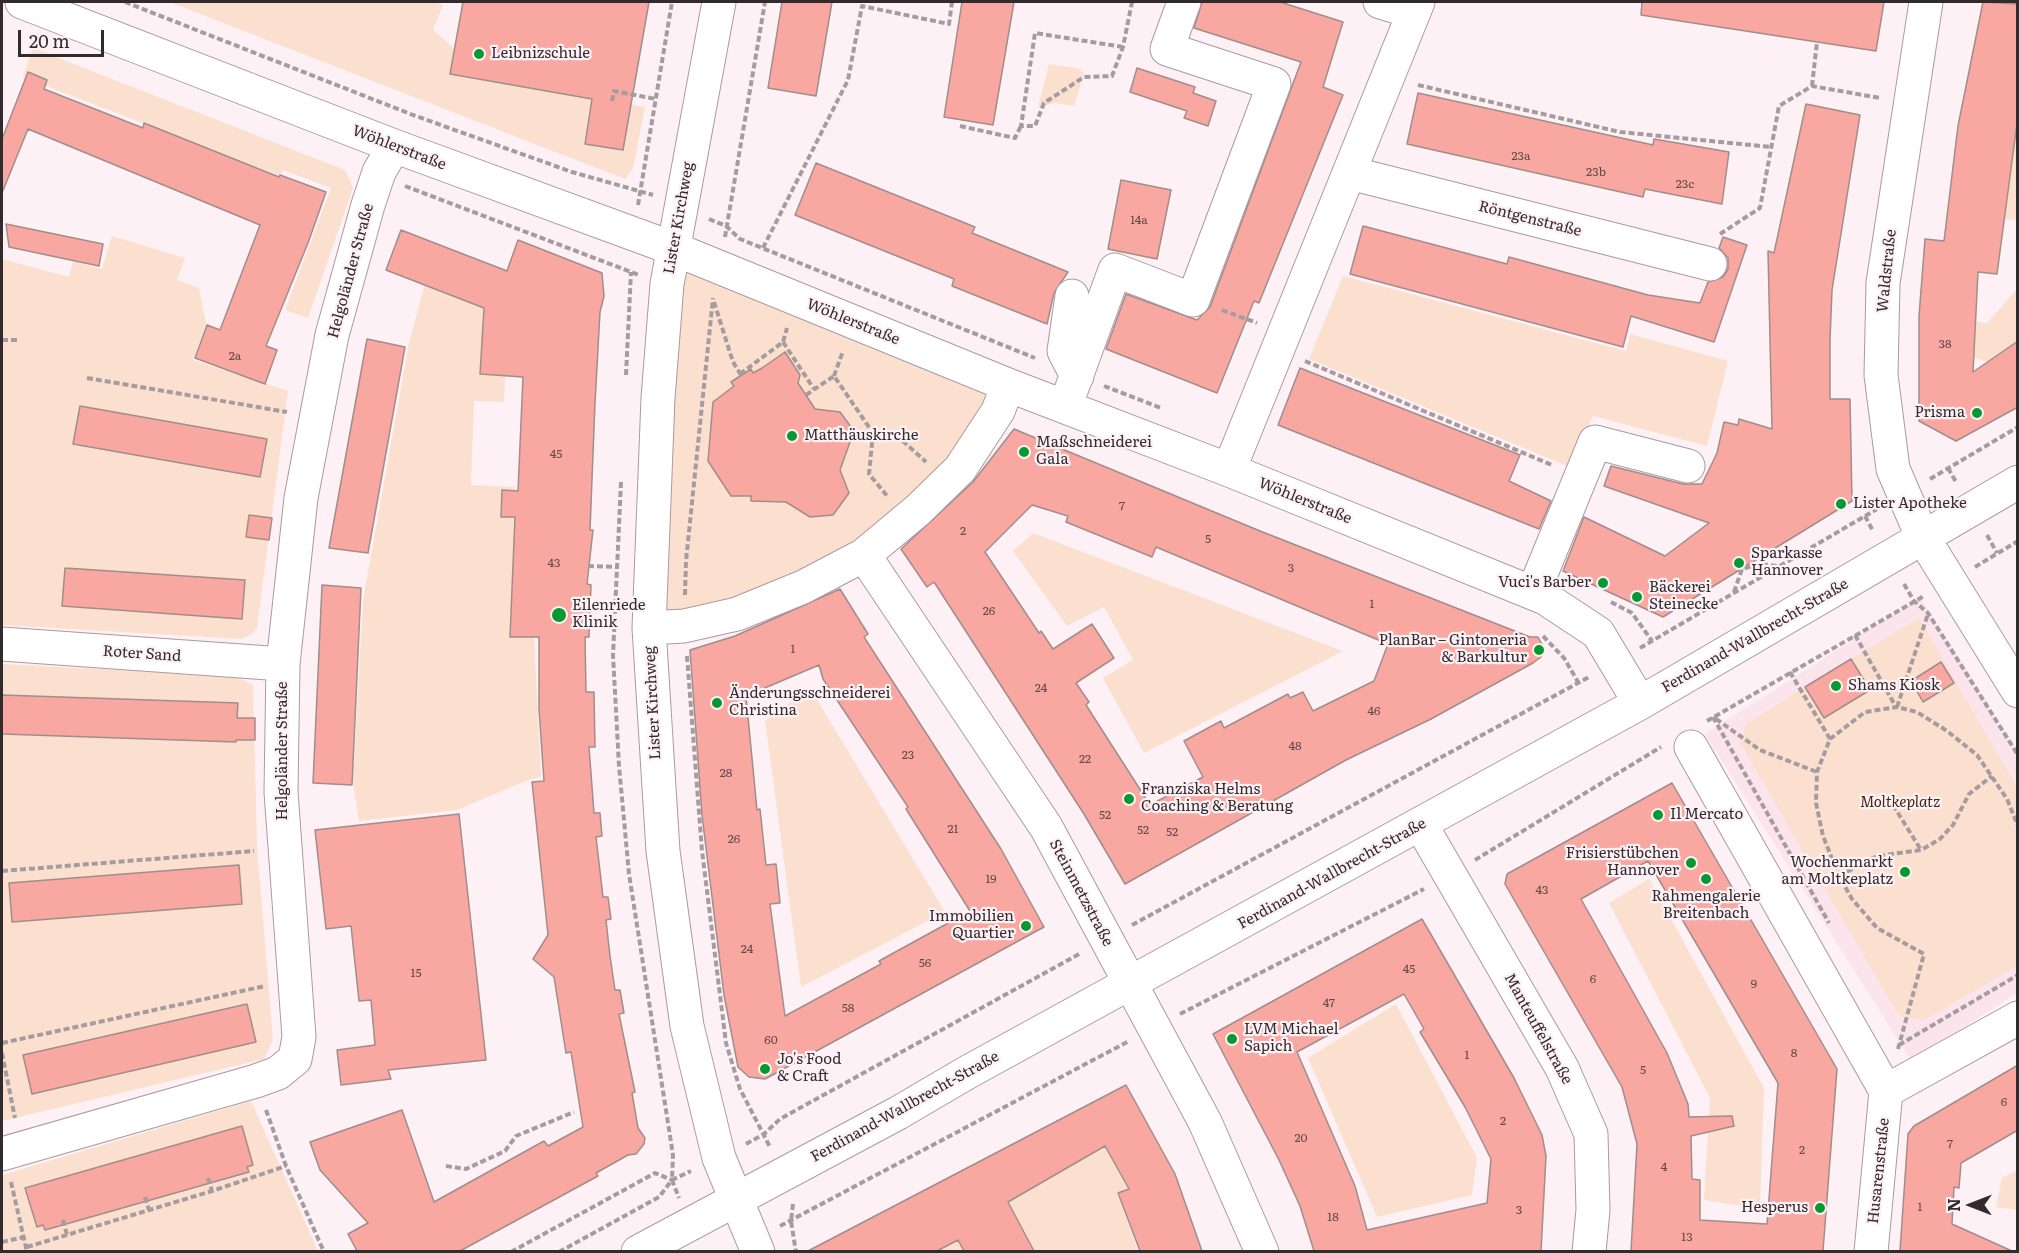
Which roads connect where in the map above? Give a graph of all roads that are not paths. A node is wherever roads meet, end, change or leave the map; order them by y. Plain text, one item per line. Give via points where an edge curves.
1 (22, 2) edge
2 (719, 2) edge
3 (1184, 2) edge
4 (1380, 2) edge
5 (1926, 2) edge
6 (1416, 7) edge
7 (394, 146) junction
8 (1350, 173) junction
9 (672, 248) junction
10 (1698, 261) road end
11 (1072, 297) dead end
12 (1077, 375) junction
13 (1008, 385) junction
14 (1065, 407) junction
15 (1688, 466) dead end
16 (1229, 470) junction
17 (2018, 482) edge
18 (1922, 536) junction
19 (864, 555) junction
20 (1533, 593) junction
21 (649, 628) junction
22 (2, 644) edge
23 (283, 664) junction
24 (2018, 691) edge
25 (1640, 703) junction
26 (1688, 737) road end
27 (1421, 825) junction
28 (1130, 984) junction
29 (2018, 1018) edge
30 (1886, 1091) junction
31 (9, 1152) edge
32 (737, 1197) junction
33 (755, 1245) edge
34 (638, 1251) edge
35 (1262, 1251) edge
36 (1589, 1251) edge
37 (1871, 1251) edge

1 - 7 street, Wöhlerstraße
2 - 9 street, Lister Kirchweg
3 - 12 street via 1167,49 1274,84 1193,300 1115,270
4 - 6 street
5 - 18 street, Waldstraße via 1883,283 1881,375 1893,469
6 - 8 street
7 - 9 street, Wöhlerstraße
7 - 23 street, Helgoländer Straße via 379,172 368,205 332,335 301,498
8 - 10 street, Röntgenstraße
8 - 16 street
9 - 13 street, Wöhlerstraße
9 - 21 street, Lister Kirchweg via 658,398
11 - 12 street via 1064,351
12 - 14 street
13 - 14 street, Wöhlerstraße
13 - 19 street via 998,411 960,469
14 - 16 street, Wöhlerstraße
15 - 20 street via 1595,442
16 - 20 street, Wöhlerstraße
17 - 18 street, Ferdinand-Wallbrecht-Straße
18 - 24 street
18 - 25 street, Ferdinand-Wallbrecht-Straße
19 - 21 street via 752,608 684,626
19 - 28 street, Steinmetzstraße via 1046,827
20 - 25 street, Wöhlerstraße via 1598,633
21 - 32 street, Lister Kirchweg via 663,851 687,1026 719,1158
22 - 23 street, Roter Sand
23 - 31 street, Helgoländer Straße via 281,792 299,1037 295,1059 278,1073 256,1081
25 - 27 street, Ferdinand-Wallbrecht-Straße
26 - 30 street
27 - 28 street, Ferdinand-Wallbrecht-Straße
27 - 36 street, Manteuffelstraße via 1562,1068 1591,1134 1593,1210
28 - 32 street, Ferdinand-Wallbrecht-Straße
28 - 35 street, Steinmetzstraße via 1205,1122
29 - 30 street
30 - 37 street, Husarenstraße
32 - 33 street, Lister Kirchweg
32 - 34 street, Ferdinand-Wallbrecht-Straße

